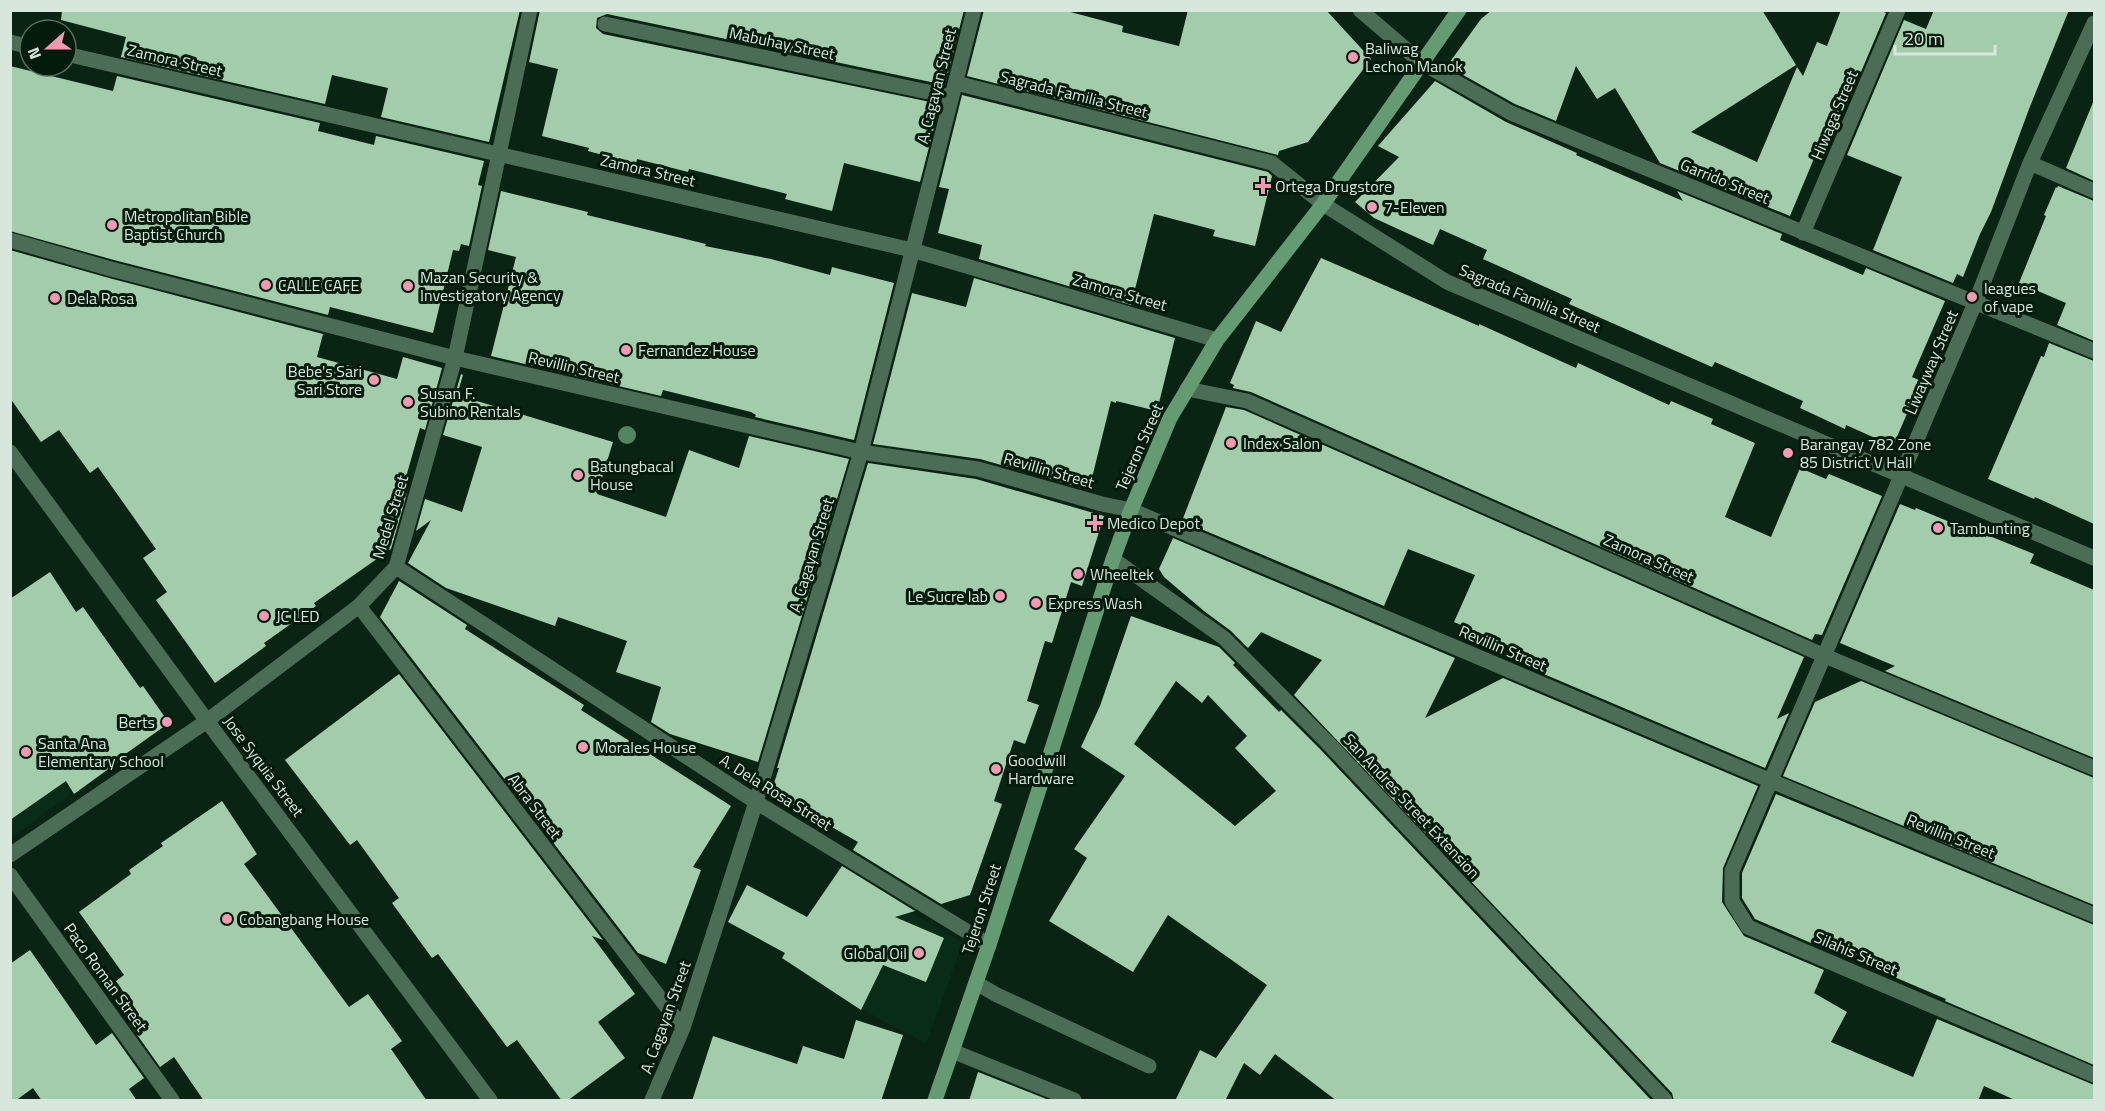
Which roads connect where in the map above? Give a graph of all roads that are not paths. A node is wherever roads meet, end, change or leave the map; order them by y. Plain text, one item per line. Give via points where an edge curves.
1 (530, 10) edge
2 (974, 10) edge
3 (1360, 10) edge
4 (1459, 10) edge
5 (1898, 10) edge
6 (605, 24) dead end
7 (2094, 24) edge
8 (78, 57) edge
9 (1422, 63) junction
10 (954, 90) junction
11 (501, 154) junction
12 (2030, 163) junction
13 (2094, 191) edge
14 (1323, 204) junction
15 (1803, 233) junction
16 (10, 240) edge
17 (912, 250) junction
18 (1976, 301) junction
19 (1217, 340) junction
20 (2094, 351) edge
21 (455, 358) junction
22 (1187, 389) junction
23 (10, 452) edge
24 (861, 452) junction
25 (1902, 475) junction
26 (1131, 510) junction
27 (2094, 558) edge
28 (1113, 559) junction
29 (396, 567) junction
30 (359, 606) junction
31 (1826, 656) junction
32 (207, 721) junction
33 (2094, 768) edge
34 (1771, 781) junction
35 (756, 802) junction
36 (10, 855) edge
37 (10, 875) edge
38 (2094, 915) edge
39 (989, 945) junction
40 (976, 983) junction
41 (683, 1028) junction
42 (952, 1051) junction
43 (1149, 1066) dead end
44 (2094, 1075) edge
45 (172, 1101) edge
46 (490, 1101) edge
47 (652, 1101) edge
48 (935, 1101) edge
49 (1074, 1101) edge
50 (1665, 1101) edge

1 - 11 street, Medel Street
2 - 10 street, A. Cagayan Street
3 - 9 street, Garrido Street
4 - 9 main road, Tejeron Street
5 - 15 street, Hiwaga Street
6 - 10 street, Mabuhay Street
7 - 12 street, Liwayway Street
8 - 11 street, Zamora Street
9 - 14 main road, Tejeron Street
9 - 15 street, Garrido Street via 1511,112
10 - 14 street, Sagrada Familia Street via 1272,163
10 - 17 street, A. Cagayan Street
11 - 17 street, Zamora Street
11 - 21 street, Medel Street
12 - 13 street
12 - 18 street, Liwayway Street
14 - 19 main road, Tejeron Street
14 - 25 street, Sagrada Familia Street via 1447,282
15 - 18 street, Garrido Street
16 - 21 street, Revillin Street
17 - 19 street, Zamora Street
17 - 24 street, A. Cagayan Street
18 - 20 street, Garrido Street
18 - 25 street, Liwayway Street
19 - 22 main road, Tejeron Street
21 - 24 street, Revillin Street
21 - 29 street, Medel Street
22 - 26 main road, Tejeron Street via 1170,418
22 - 31 street, Zamora Street via 1247,401
23 - 32 street, Jose Syquia Street
24 - 26 street, Revillin Street via 978,469
24 - 35 street, A. Cagayan Street
25 - 27 street, Sagrada Familia Street
25 - 31 street, Liwayway Street
26 - 28 main road, Tejeron Street
26 - 34 street, Revillin Street
28 - 39 main road, Tejeron Street
28 - 50 street, San Andres Street Extension via 1224,638
29 - 30 street, Medel Street
29 - 35 street, A. Dela Rosa Street
30 - 32 street, Medel Street
30 - 41 street, Abra Street
31 - 33 street, Zamora Street
31 - 34 street, Liwayway Street
32 - 36 street, Medel Street
32 - 46 street, Jose Syquia Street
34 - 38 street, Revillin Street
34 - 44 street, Silahis Street via 1732,871 1732,901 1748,927
35 - 39 street, A. Dela Rosa Street
35 - 41 street, A. Cagayan Street
37 - 45 street, Paco Roman Street
39 - 40 main road, Tejeron Street
40 - 42 main road, Tejeron Street
40 - 43 street
41 - 47 street, A. Cagayan Street
42 - 48 main road, Tejeron Street
42 - 49 street

